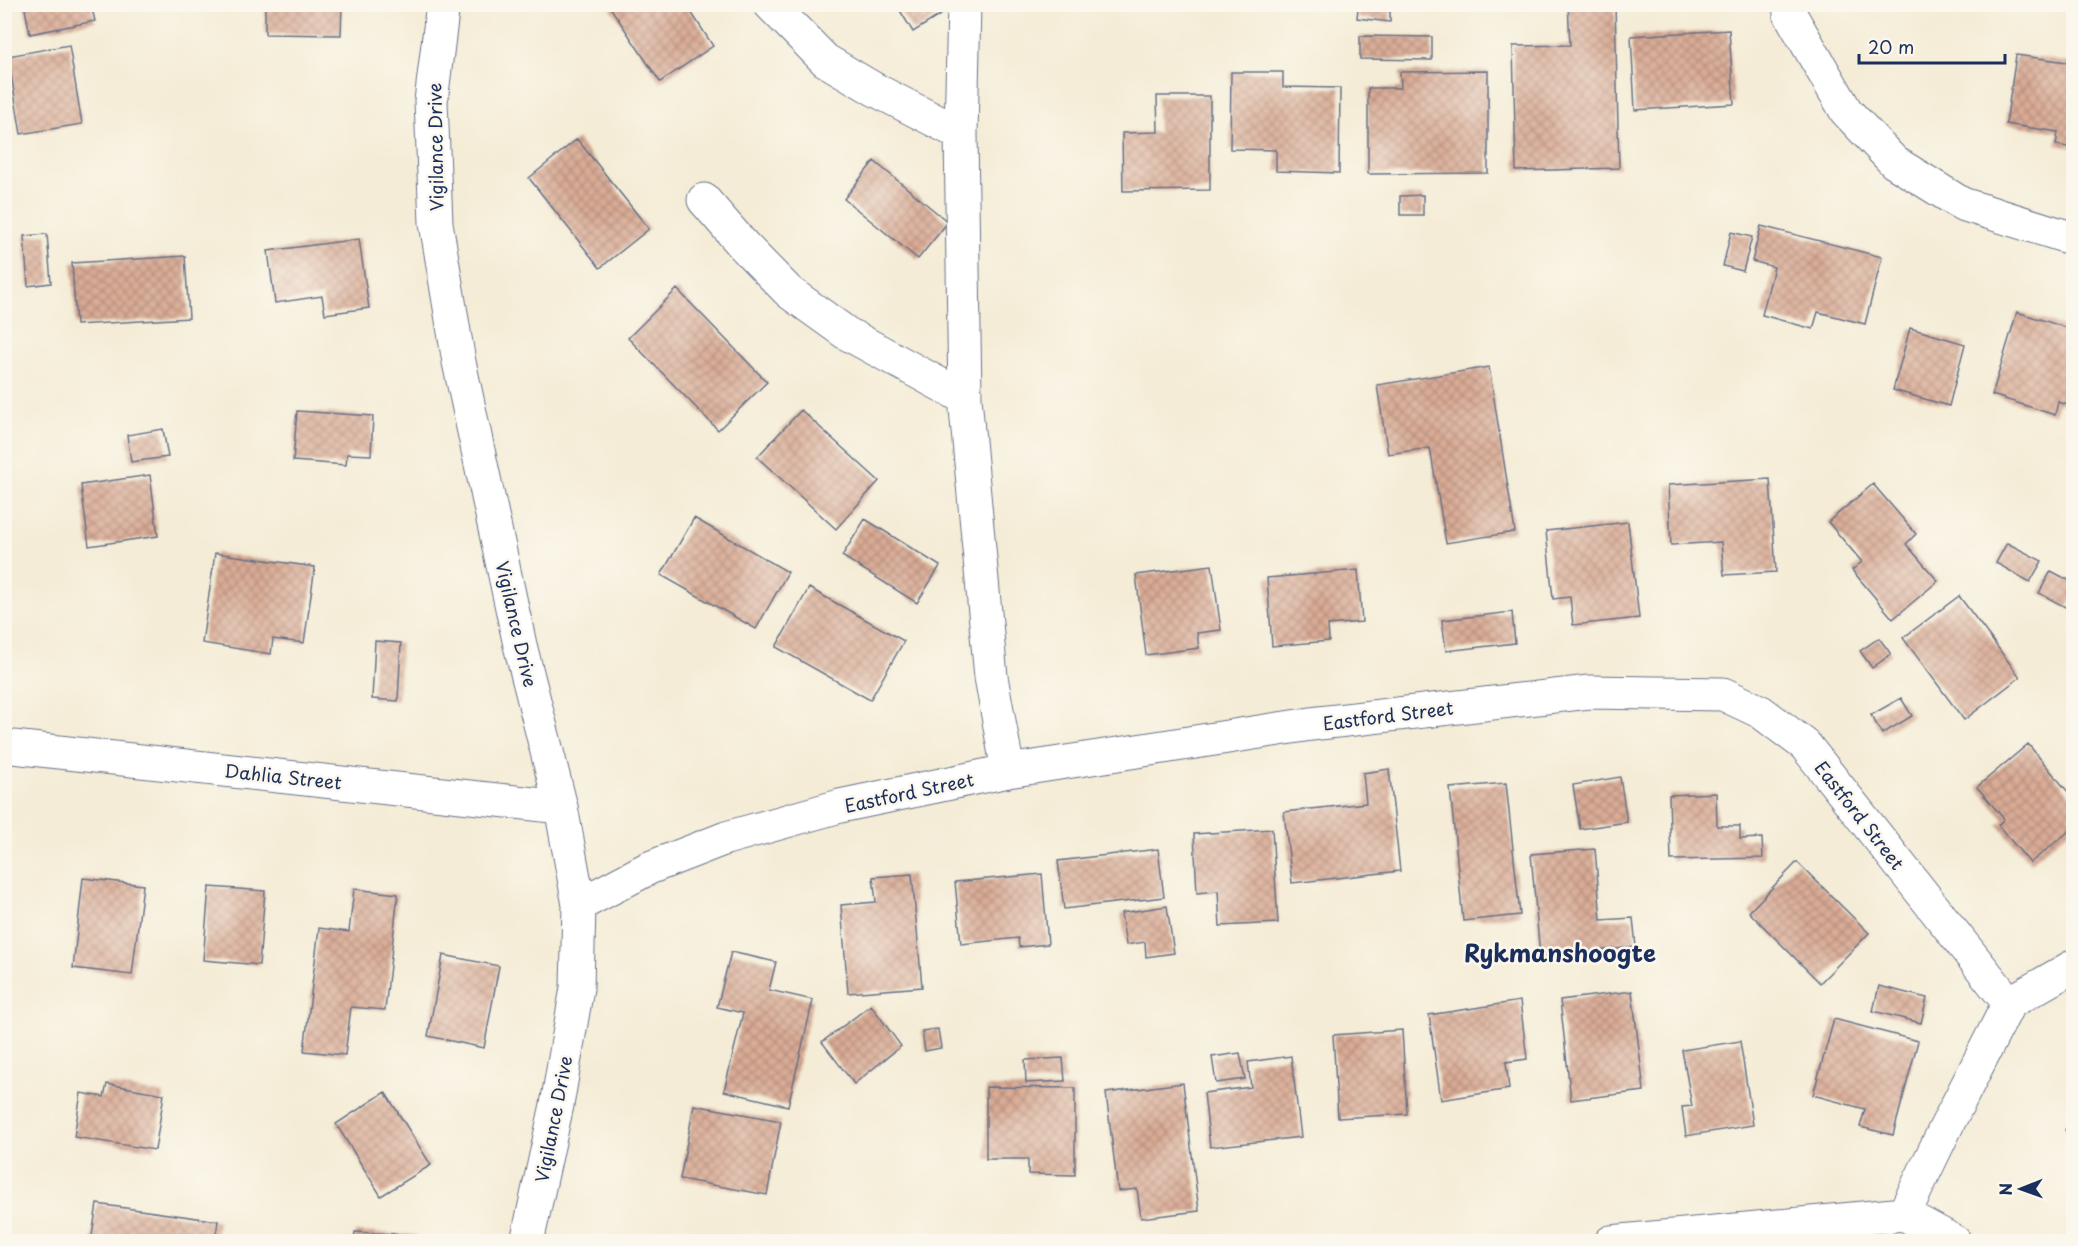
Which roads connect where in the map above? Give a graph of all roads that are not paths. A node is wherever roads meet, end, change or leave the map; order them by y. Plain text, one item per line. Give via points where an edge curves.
1 (443, 4) edge
2 (770, 4) edge
3 (964, 4) edge
4 (1789, 4) edge
5 (961, 134) junction
6 (704, 200) dead end
7 (2073, 239) edge
8 (964, 398) junction
9 (4, 746) edge
10 (1008, 771) junction
11 (561, 807) junction
12 (579, 905) junction
13 (2073, 966) edge
14 (2009, 1003) junction
15 (1904, 1214) junction
16 (527, 1242) edge
17 (1611, 1242) edge
18 (1955, 1242) edge

1 - 11 street, Vigilance Drive via 431,101 436,223 467,396 520,645
2 - 5 street via 825,60
3 - 5 street
4 - 7 street via 1790,14 1846,111 1894,162 1962,204
5 - 8 street
6 - 8 street via 789,292 846,333
8 - 10 street via 991,677
9 - 11 street, Dahlia Street
10 - 12 street, Eastford Street via 840,806 726,838 649,868
10 - 14 street, Eastford Street via 1311,724 1589,692 1723,694 1761,712 1805,745
11 - 12 street, Vigilance Drive
12 - 16 street, Vigilance Drive via 577,988
13 - 14 street
14 - 15 street
15 - 17 street
15 - 18 street

